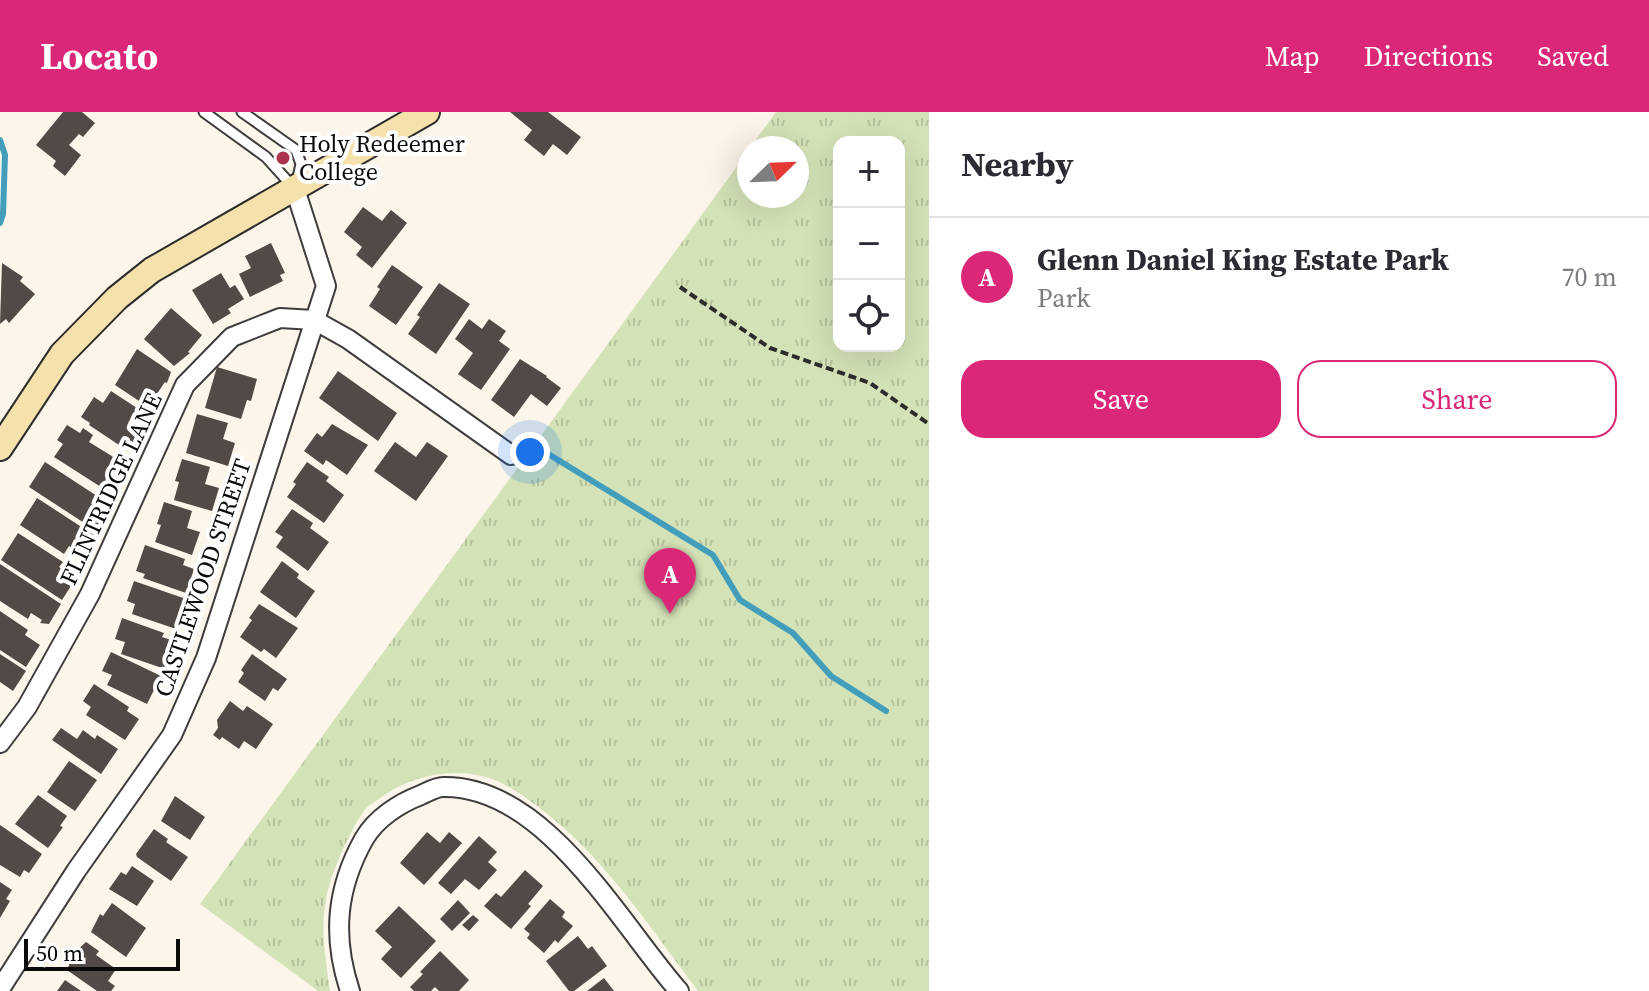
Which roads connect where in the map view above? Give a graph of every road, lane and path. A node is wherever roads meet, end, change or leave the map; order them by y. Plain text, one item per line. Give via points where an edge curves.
1 (204, 112) edge
2 (242, 112) edge
3 (427, 112) edge
4 (295, 189) junction
5 (680, 287) dead end
6 (314, 320) junction
7 (929, 424) edge
8 (0, 448) edge
9 (511, 455) dead end
10 (0, 743) edge
11 (0, 989) edge
12 (350, 991) edge
13 (679, 991) edge

1 - 4 lane via 266,157
2 - 4 lane via 296,150 301,164
3 - 4 street
4 - 6 street, CASTLEWOOD STREET via 326,286
4 - 8 street via 152,270 117,298 62,354
5 - 7 path via 770,348 870,383
6 - 9 street
6 - 10 street, FLINTRIDGE LANE via 280,318 232,337 185,385 90,594 27,707
6 - 11 street, CASTLEWOOD STREET via 206,658 172,735
12 - 13 street via 337,928 345,881 366,836 399,804 441,787 486,793 525,814 581,865

